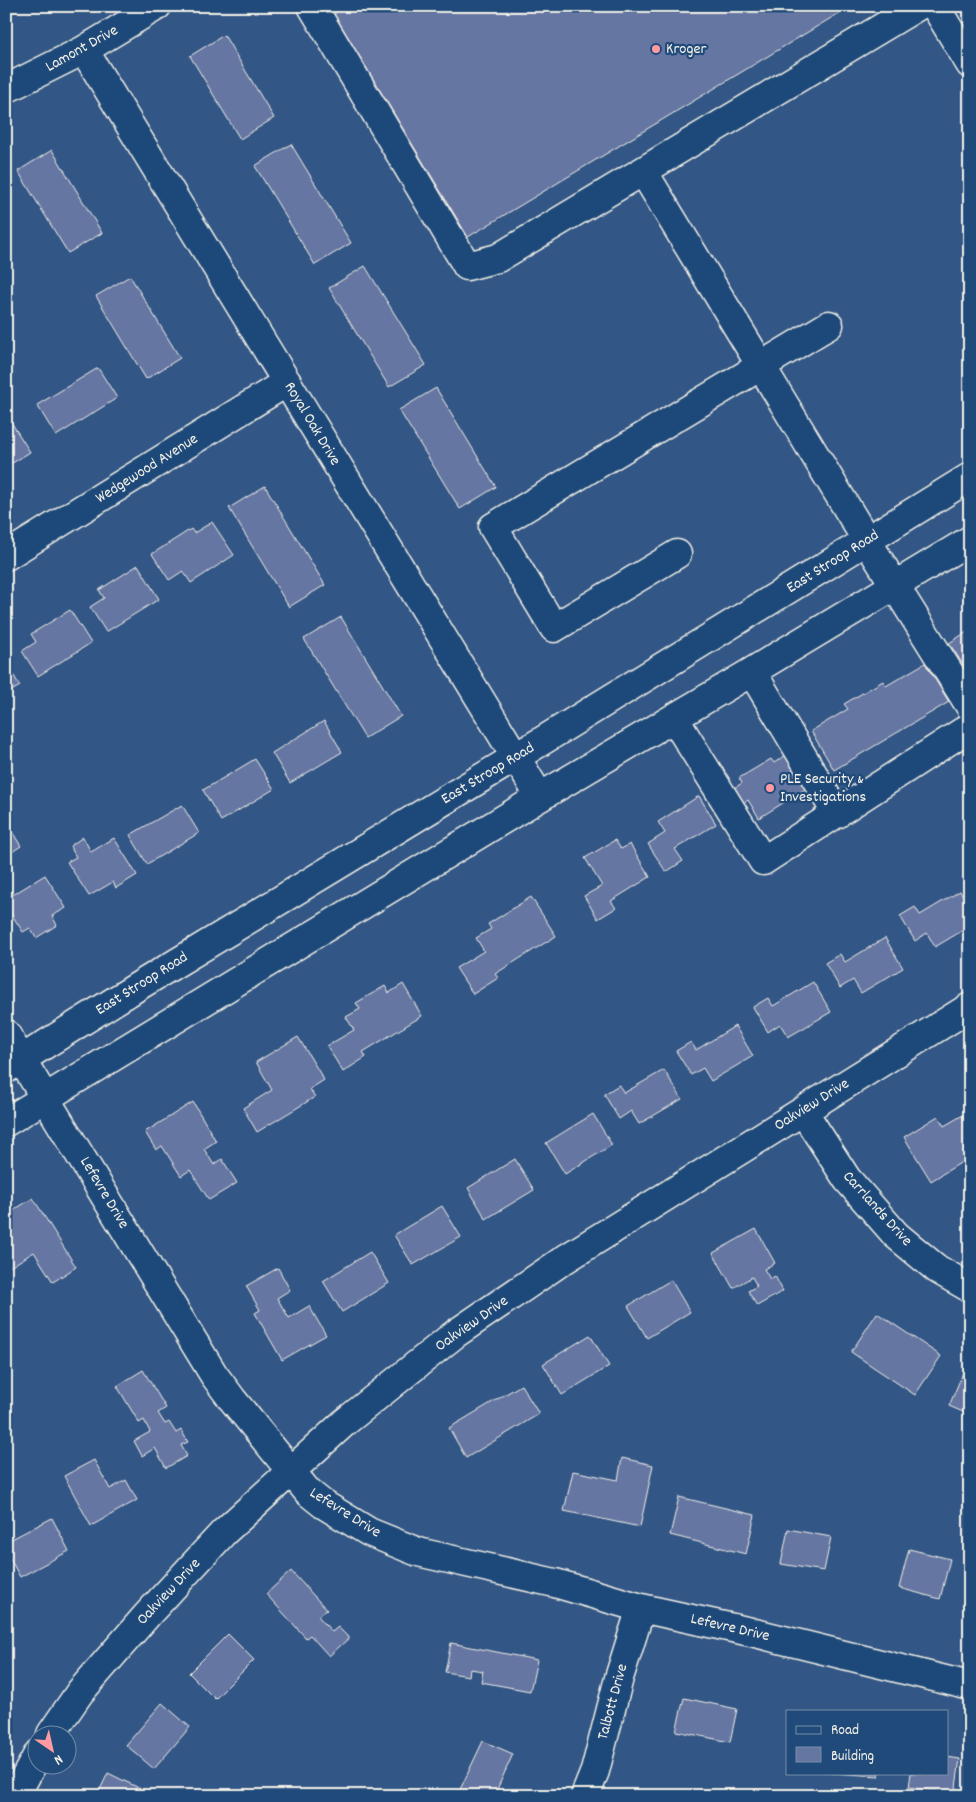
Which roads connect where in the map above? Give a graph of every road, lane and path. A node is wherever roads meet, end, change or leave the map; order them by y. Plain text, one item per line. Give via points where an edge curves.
1 (157, 6) edge
2 (312, 6) edge
3 (918, 6) edge
4 (935, 6) edge
5 (84, 50) junction
6 (970, 64) edge
7 (6, 89) edge
8 (643, 171) junction
9 (829, 325) dead end
10 (761, 366) junction
11 (287, 382) junction
12 (970, 477) edge
13 (970, 540) edge
14 (867, 541) junction
15 (677, 554) dead end
16 (6, 556) edge
17 (894, 585) junction
18 (752, 672) junction
19 (970, 706) edge
20 (674, 718) junction
21 (970, 727) edge
22 (516, 757) junction
23 (540, 797) junction
24 (836, 814) junction
25 (970, 1007) edge
26 (6, 1034) edge
27 (14, 1064) edge
28 (45, 1098) junction
29 (803, 1111) junction
30 (6, 1122) edge
31 (970, 1288) edge
32 (290, 1472) junction
33 (641, 1608) junction
34 (970, 1686) edge
35 (57, 1724) edge
36 (28, 1772) edge
37 (15, 1796) edge
38 (585, 1796) edge

1 - 5 street, Lamont Drive
2 - 8 street via 468,266 498,258
3 - 8 street
4 - 6 street
5 - 7 street, Lamont Drive
5 - 11 street, Royal Oak Drive
8 - 10 street
9 - 10 street
10 - 14 street
10 - 15 street via 493,526 554,628
11 - 16 street, Wedgewood Avenue
11 - 22 street, Royal Oak Drive
12 - 14 street, East Stroop Road
13 - 17 street
14 - 17 street
14 - 22 street, East Stroop Road
17 - 18 street
17 - 19 street
18 - 20 street
18 - 24 street
20 - 23 street
20 - 24 street via 764,861
21 - 24 street
22 - 23 street, Royal Oak Drive
22 - 27 street, East Stroop Road
23 - 28 street
25 - 29 street, Oakview Drive
26 - 27 street, Lefevre Drive
27 - 28 street, Lefevre Drive
28 - 30 street
28 - 32 street, Lefevre Drive via 214,1374
29 - 31 street, Carrlands Drive via 847,1180 896,1235 937,1269
29 - 32 street, Oakview Drive via 562,1261 455,1334 345,1422
32 - 33 street, Lefevre Drive via 324,1504 369,1532 418,1552 555,1583
32 - 35 street, Oakview Drive via 224,1532 148,1614 80,1692
33 - 34 street, Lefevre Drive
33 - 38 street, Talbott Drive
36 - 37 street

